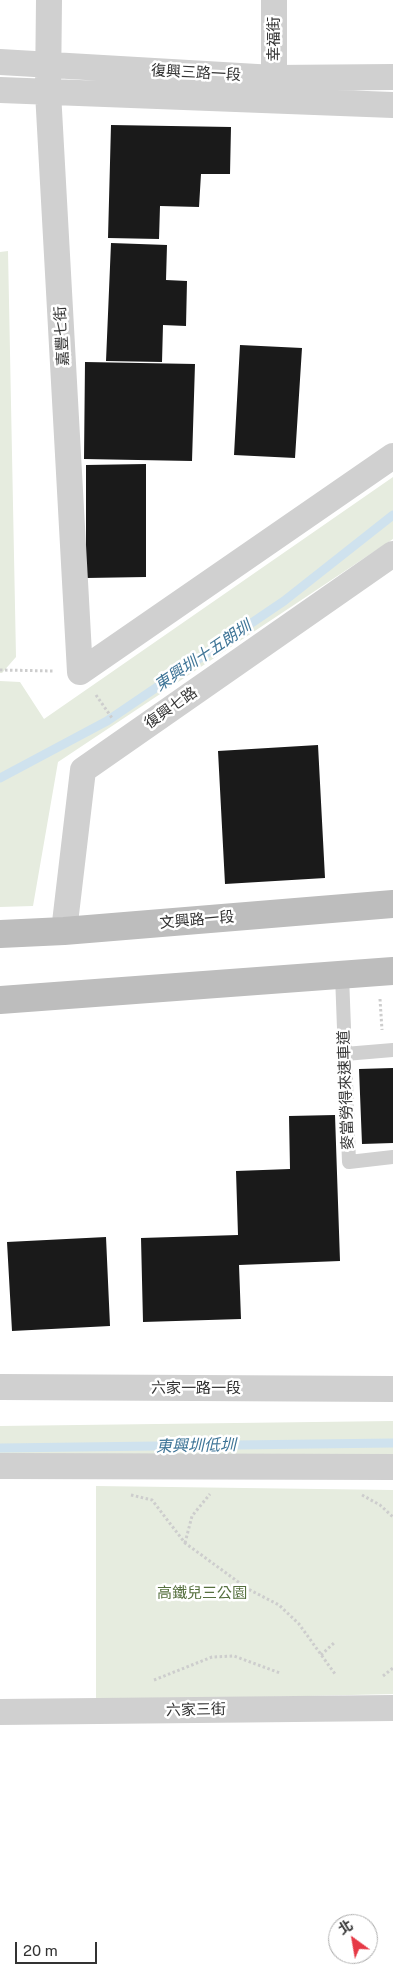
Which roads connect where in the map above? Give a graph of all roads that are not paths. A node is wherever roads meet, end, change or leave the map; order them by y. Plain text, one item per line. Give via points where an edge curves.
1 (49, 0) edge
2 (274, 0) edge
3 (0, 62) edge
4 (48, 64) junction
5 (393, 77) edge
6 (274, 78) junction
7 (0, 90) edge
8 (48, 92) junction
9 (393, 105) edge
10 (393, 456) edge
11 (393, 554) edge
12 (393, 904) edge
13 (64, 931) junction
14 (0, 934) edge
15 (393, 971) edge
16 (342, 974) junction
17 (0, 1000) edge
18 (393, 1050) edge
19 (345, 1054) junction
20 (393, 1157) edge
21 (0, 1387) edge
22 (393, 1389) edge
23 (0, 1466) edge
24 (393, 1467) edge
25 (393, 1708) edge
26 (0, 1712) edge

1 - 4 street, 嘉豐七街
2 - 6 street, 幸福街
3 - 4 street, 復興三路一段
4 - 6 street, 復興三路一段
4 - 8 street, 嘉豐七街
5 - 6 street, 復興三路一段
7 - 8 street, 復興三路一段
8 - 9 street, 復興三路一段
8 - 10 street, 嘉豐七街 via 80,672
11 - 13 street, 復興七路 via 83,770
12 - 13 street, 文興路一段
13 - 14 street, 文興路一段
15 - 16 street
16 - 17 street
16 - 19 lane, 麥當勞得來速車道
18 - 19 lane
19 - 20 lane, 麥當勞得來速車道 via 349,1162
21 - 22 street, 六家一路一段
23 - 24 street
25 - 26 street, 六家三街

